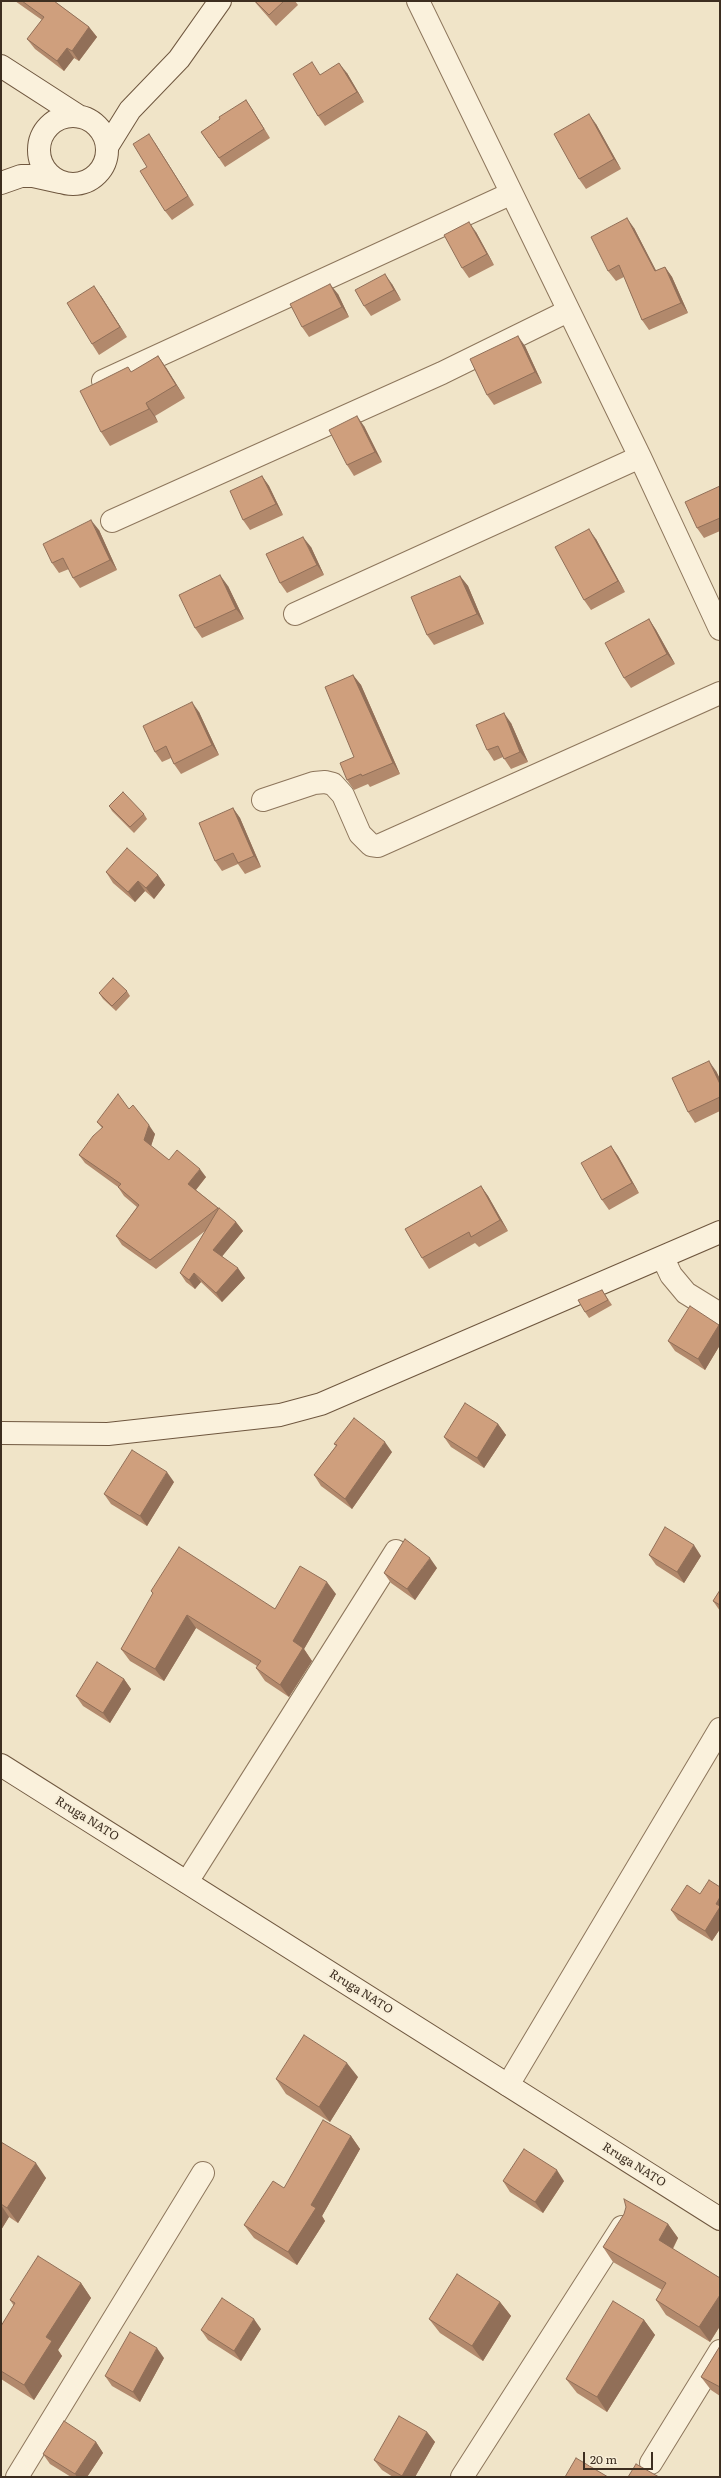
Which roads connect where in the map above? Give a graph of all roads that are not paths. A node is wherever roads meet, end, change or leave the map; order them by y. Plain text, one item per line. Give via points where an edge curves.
1 (220, 1) edge
2 (418, 1) edge
3 (1, 66) edge
4 (24, 81) junction
5 (143, 94) junction
6 (86, 119) junction
7 (45, 135) junction
8 (107, 148) junction
9 (1, 175) edge
10 (1, 183) edge
11 (65, 183) junction
12 (510, 194) junction
13 (568, 311) junction
14 (89, 388) edge
15 (640, 457) junction
16 (112, 521) dead end
17 (295, 614) dead end
18 (720, 629) edge
19 (720, 694) edge
20 (263, 800) dead end
21 (720, 1232) edge
22 (663, 1258) junction
23 (720, 1314) edge
24 (1, 1433) edge
25 (396, 1551) edge
26 (718, 1735) edge
27 (1, 1765) edge
28 (187, 1882) junction
29 (508, 2085) junction
30 (203, 2173) dead end
31 (720, 2219) edge
32 (624, 2222) edge
33 (720, 2351) edge
34 (651, 2463) dead end
35 (17, 2477) edge
36 (462, 2477) edge

1 - 5 street via 179,59
2 - 12 street
3 - 4 street
4 - 6 street
4 - 7 street via 43,103 49,117
5 - 6 street via 122,109
5 - 8 street via 119,125
6 - 7 street via 69,117 58,120
6 - 8 street via 105,137
7 - 9 street via 28,155
7 - 11 street via 41,160 54,178
8 - 11 street via 106,158 96,176 76,184
10 - 11 street via 21,176
12 - 13 street
12 - 14 street
13 - 15 street
13 - 16 street via 442,373
15 - 17 street
15 - 18 street
19 - 20 street via 378,846 364,840 343,796 333,784 314,783
21 - 22 street
22 - 23 street via 671,1275 686,1292
22 - 24 street via 321,1404 280,1415 108,1434
25 - 28 street
26 - 29 street
27 - 28 street, Rruga NATO
28 - 29 street, Rruga NATO
29 - 31 street, Rruga NATO
30 - 35 street
32 - 36 street
33 - 34 street

